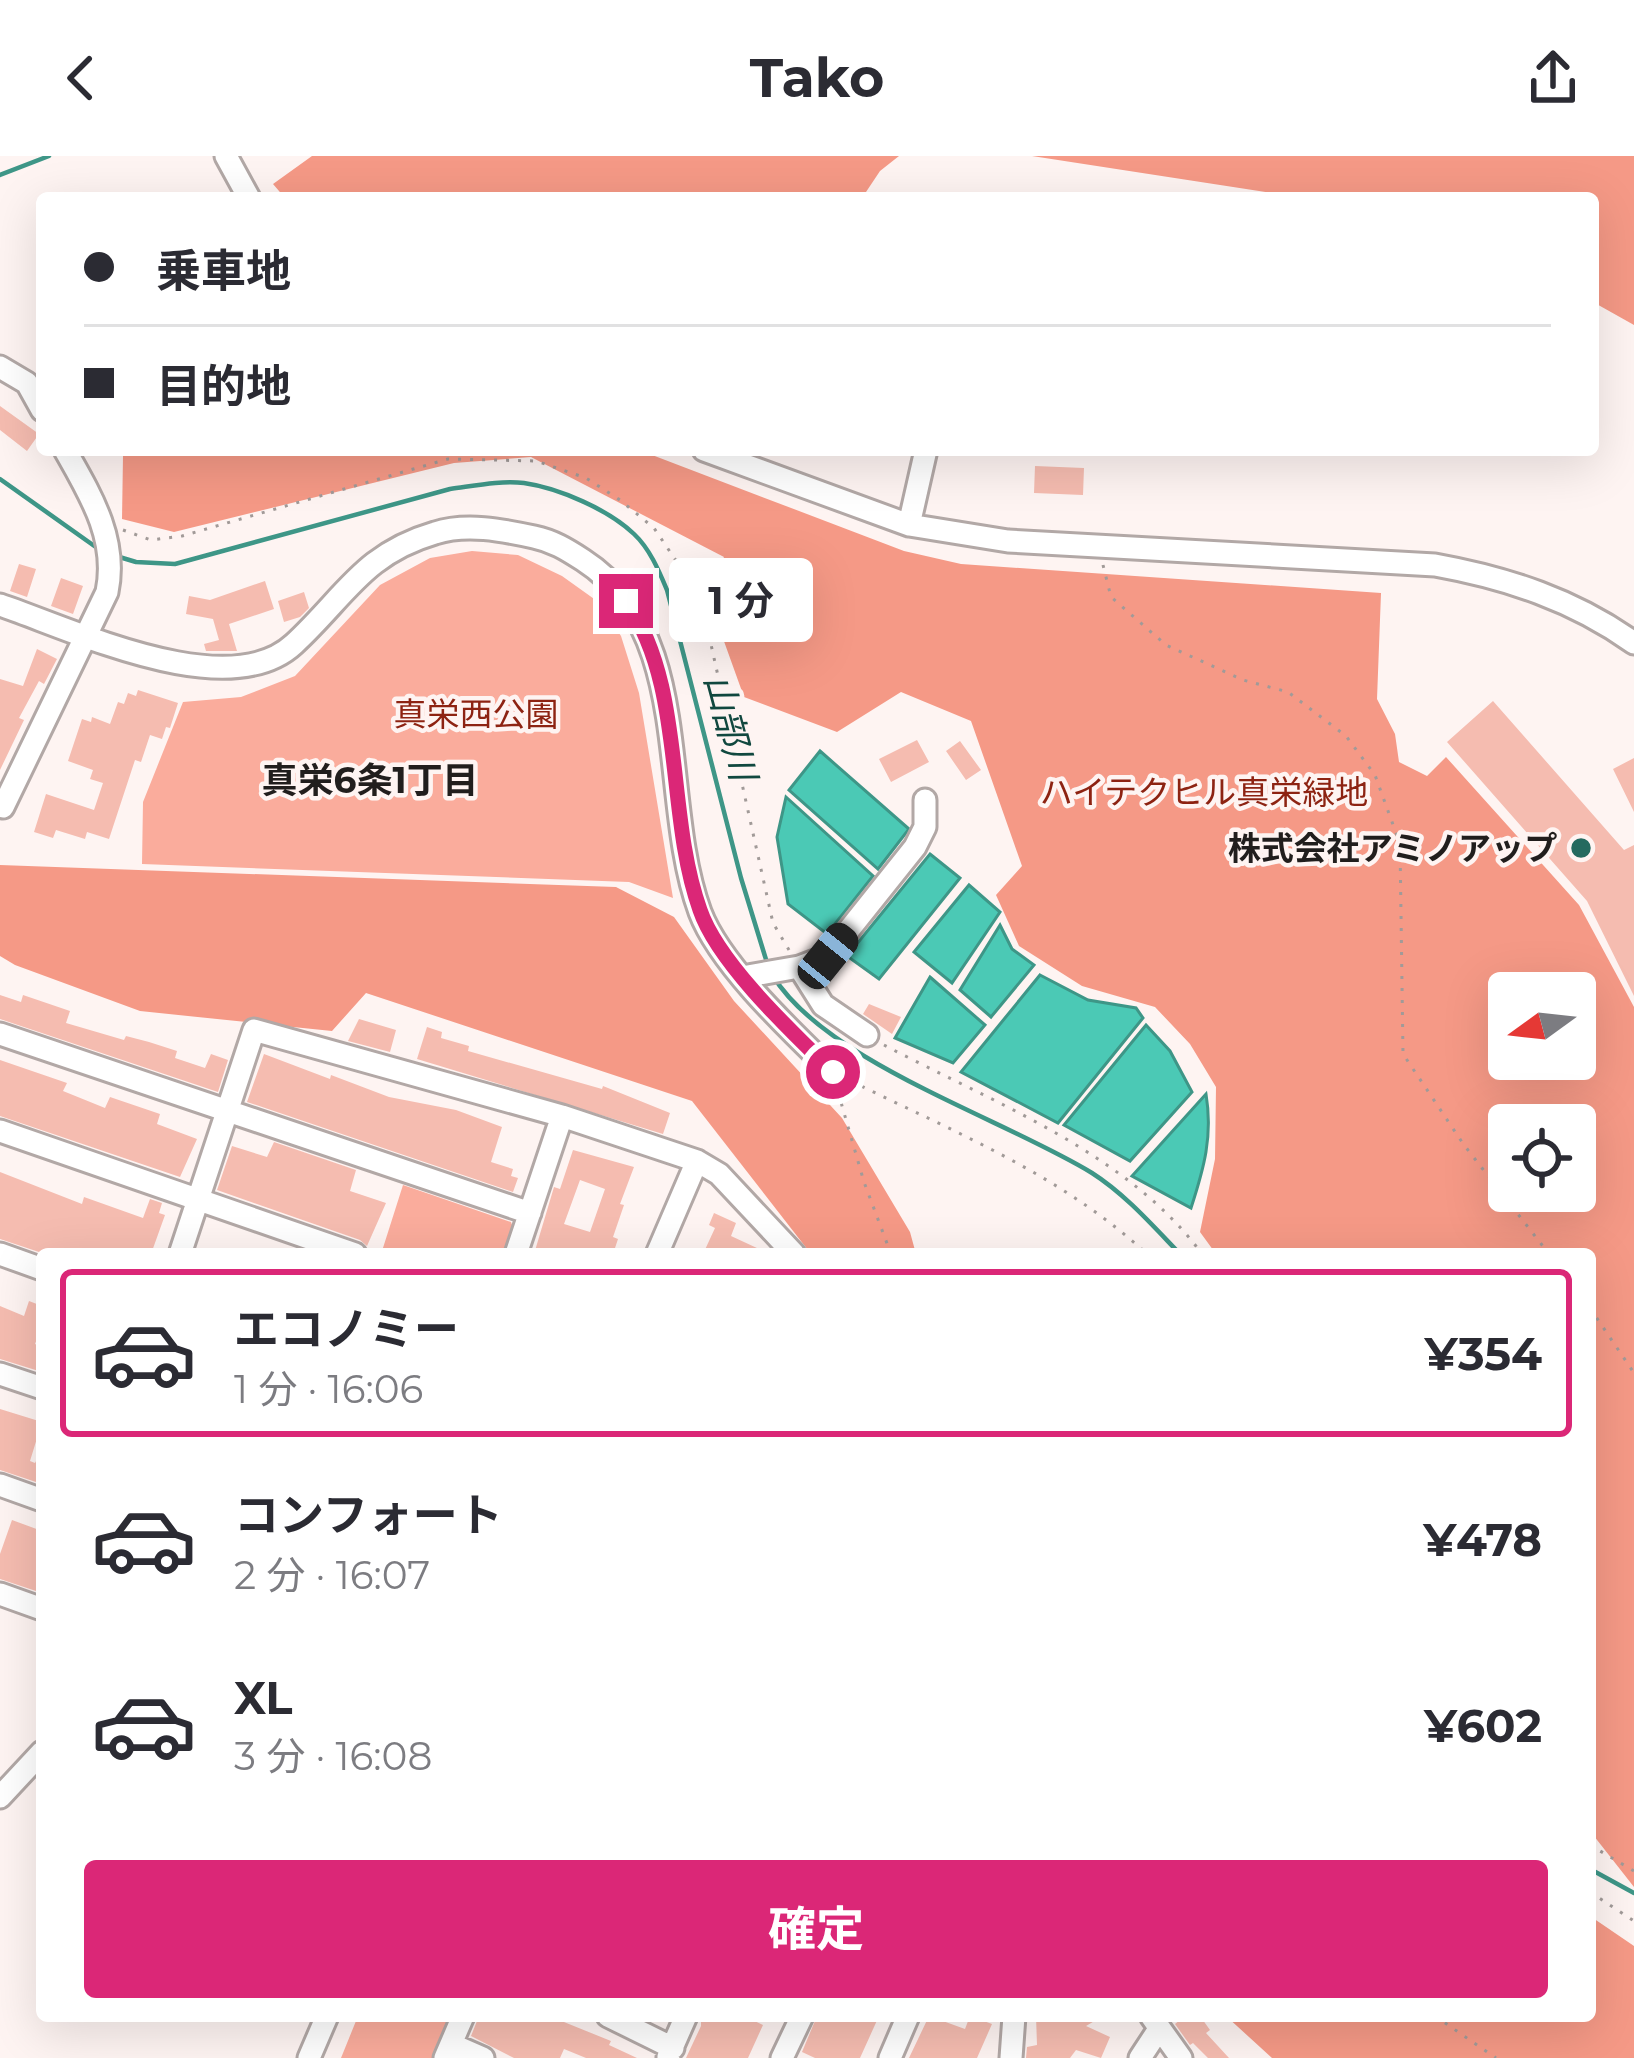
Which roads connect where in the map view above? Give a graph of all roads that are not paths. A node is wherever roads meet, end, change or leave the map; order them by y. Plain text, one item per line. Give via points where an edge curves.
1 (226, 156) edge
2 (246, 192) edge
3 (0, 368) edge
4 (36, 400) edge
5 (68, 456) edge
6 (721, 456) edge
7 (925, 456) edge
8 (909, 524) junction
9 (0, 604) edge
10 (86, 634) junction
11 (1634, 643) edge
12 (925, 800) dead end
13 (0, 806) edge
14 (796, 968) junction
15 (748, 976) junction
16 (0, 1034) edge
17 (867, 1035) road end
18 (833, 1072) road end
19 (228, 1114) junction
20 (562, 1116) junction
21 (0, 1131) edge
22 (697, 1161) junction
23 (199, 1200) junction
24 (530, 1213) junction
25 (182, 1248) edge
26 (338, 1248) edge
27 (518, 1248) edge
28 (660, 1248) edge
29 (788, 1248) edge
30 (0, 1254) edge
31 (36, 1266) edge
32 (0, 1373) edge
33 (36, 1386) edge
34 (0, 1485) edge
35 (36, 1497) edge
36 (0, 1594) edge
37 (36, 1607) edge
38 (36, 1758) edge
39 (0, 1797) edge
40 (324, 2022) edge
41 (460, 2022) edge
42 (618, 2022) edge
43 (683, 2022) edge
44 (799, 2022) edge
45 (905, 2022) edge
46 (1014, 2022) edge
47 (1155, 2023) edge
48 (448, 2051) edge
49 (670, 2053) edge
50 (309, 2058) edge
51 (483, 2058) edge
52 (782, 2058) edge
53 (890, 2058) edge
54 (1011, 2058) edge
55 (1140, 2058) edge
56 (1181, 2058) edge

1 - 2 street
3 - 4 street via 26,383
5 - 10 street via 103,527 111,571
6 - 8 street
7 - 8 street
8 - 11 street via 1009,541 1435,565 1552,596
9 - 10 street
10 - 13 street
10 - 15 street via 182,666 252,665 290,648 363,569 399,546 440,531 495,528 553,541 607,576 644,627 701,915
12 - 14 street via 915,847 828,956
14 - 15 street
14 - 17 street via 824,1005
15 - 18 street via 775,1016
16 - 19 street
19 - 20 street via 254,1030
19 - 23 street
19 - 24 street
20 - 22 street
20 - 24 street
21 - 23 street
22 - 28 street
22 - 29 street
23 - 25 street
23 - 26 street
24 - 27 street
30 - 31 street
32 - 33 street
34 - 35 street
36 - 37 street
38 - 39 street
40 - 50 street
41 - 48 street
42 - 49 street
43 - 49 street
44 - 52 street
45 - 53 street
46 - 54 street
47 - 55 street
47 - 56 street
48 - 51 street

